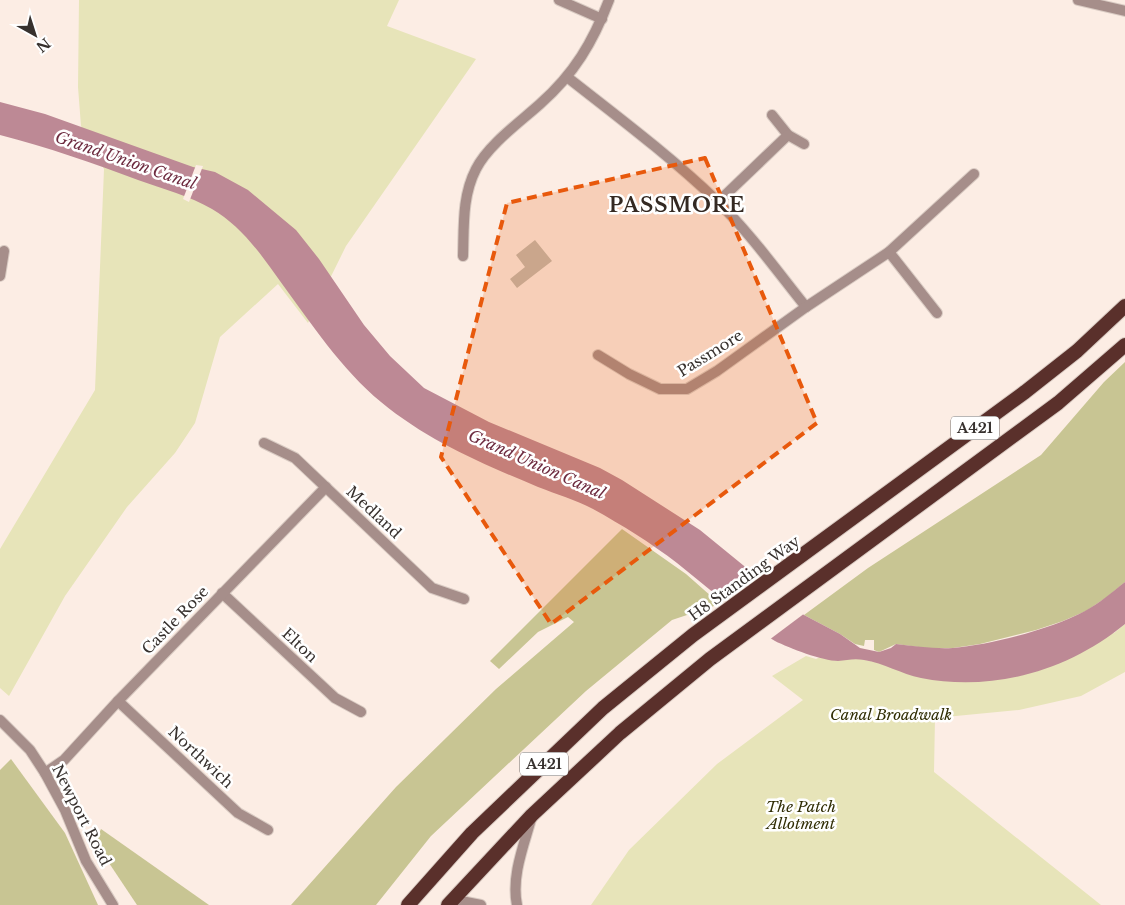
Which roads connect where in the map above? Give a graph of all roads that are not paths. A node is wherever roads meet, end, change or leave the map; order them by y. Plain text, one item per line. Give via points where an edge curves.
1 (559, 0) edge
2 (609, 0) edge
3 (1078, 0) edge
4 (1125, 11) edge
5 (602, 19) junction
6 (567, 77) junction
7 (772, 115) dead end
8 (788, 135) junction
9 (804, 144) dead end
10 (974, 174) dead end
11 (718, 202) junction
12 (4, 251) dead end
13 (889, 252) junction
14 (464, 256) dead end
15 (0, 276) edge
16 (806, 306) junction
17 (1125, 306) edge
18 (936, 313) dead end
19 (1125, 345) edge
20 (598, 355) dead end
21 (264, 443) dead end
22 (326, 487) junction
23 (222, 593) junction
24 (464, 599) dead end
25 (118, 701) junction
26 (361, 712) dead end
27 (0, 720) edge
28 (45, 773) junction
29 (532, 815) junction
30 (268, 830) dead end
31 (113, 905) edge
32 (408, 905) edge
33 (450, 905) edge
34 (481, 905) edge
35 (517, 905) edge

1 - 5 street
2 - 5 street
3 - 4 street
5 - 6 street via 587,49
6 - 11 street via 668,156
6 - 14 street via 492,147 476,169 464,204
7 - 8 street
8 - 9 street
8 - 11 street
10 - 13 street, Passmore
11 - 16 street
12 - 15 street
13 - 16 street, Passmore
13 - 18 street
16 - 20 street, Passmore via 687,389 660,389
17 - 32 highway, H8 Standing Way / A421 via 1077,351 1025,392 693,635 603,708 472,833
19 - 29 highway, A421 via 1058,402 710,659 620,733
21 - 22 street, Medland via 295,458
22 - 23 street, Castle Rose
22 - 24 street, Medland via 432,588
23 - 25 street, Castle Rose
23 - 26 street, Elton via 335,698
25 - 28 street, Castle Rose via 64,760
25 - 30 street, Northwich via 238,813
27 - 28 street, Newport Road via 30,750
28 - 31 street, Newport Road via 65,810 86,861
29 - 33 highway, A421
29 - 35 street via 514,892
33 - 34 street via 466,902

